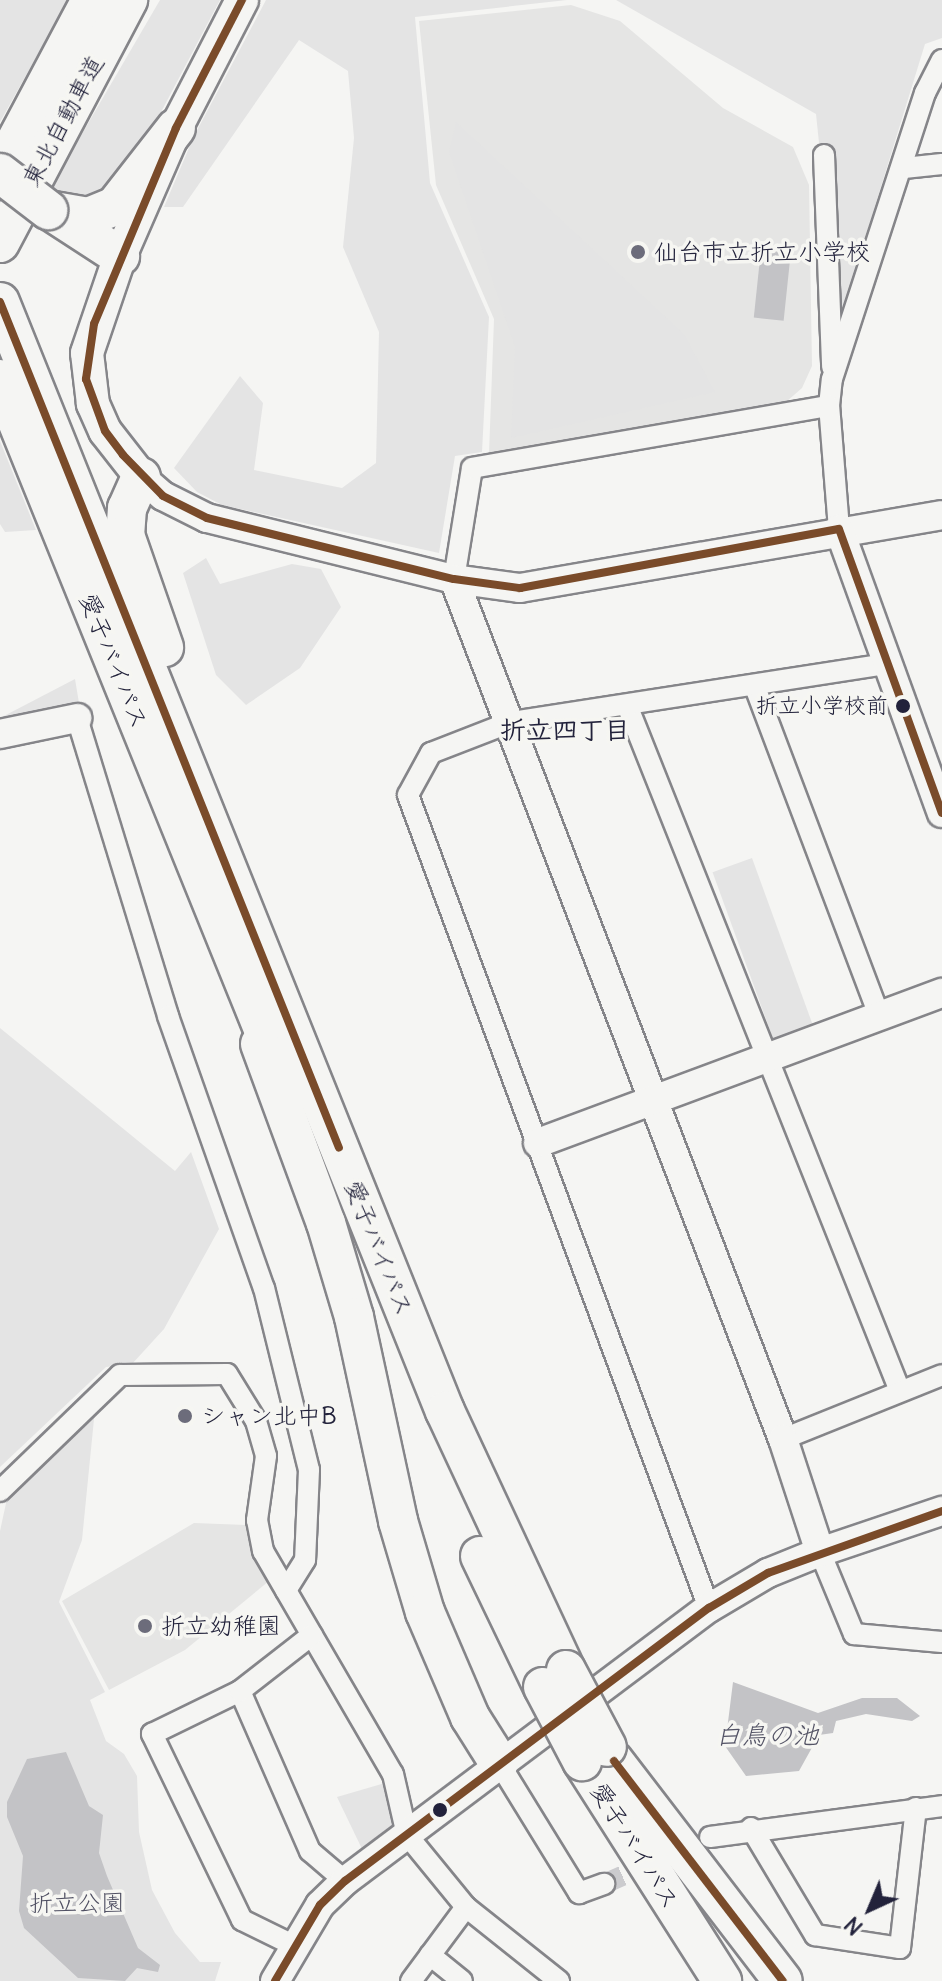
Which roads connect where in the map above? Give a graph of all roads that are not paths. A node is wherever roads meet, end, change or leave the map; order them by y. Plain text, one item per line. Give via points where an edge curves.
1 (91, 0) edge
2 (128, 0) edge
3 (242, 0) edge
4 (942, 60) edge
5 (176, 128) junction
6 (824, 155) dead end
7 (942, 164) edge
8 (904, 168) junction
9 (0, 172) edge
10 (48, 210) junction
11 (0, 243) edge
12 (120, 256) junction
13 (0, 302) edge
14 (0, 379) edge
15 (832, 379) junction
16 (829, 406) junction
17 (141, 477) junction
18 (942, 515) edge
19 (839, 529) junction
20 (454, 579) junction
21 (887, 664) junction
22 (755, 687) junction
23 (627, 705) junction
24 (77, 718) joint
25 (511, 722) junction
26 (0, 734) edge
27 (942, 813) edge
28 (181, 826) junction
29 (942, 993) edge
30 (879, 1016) junction
31 (769, 1058) junction
32 (653, 1101) junction
33 (538, 1143) junction
34 (339, 1148) junction
35 (942, 1375) edge
36 (900, 1391) junction
37 (783, 1439) junction
38 (0, 1491) edge
39 (942, 1511) edge
40 (820, 1552) junction
41 (286, 1590) junction
42 (709, 1608) junction
43 (312, 1635) junction
44 (942, 1642) edge
45 (554, 1678) junction
46 (240, 1691) junction
47 (601, 1757) junction
48 (499, 1763) junction
49 (942, 1806) edge
50 (916, 1808) junction
51 (751, 1828) junction
52 (407, 1835) junction
53 (710, 1837) dead end
54 (642, 1861) junction
55 (345, 1881) junction
56 (604, 1884) tunnel mouth
57 (466, 1907) junction
58 (295, 1946) junction
59 (430, 1955) junction
60 (282, 1978) edge
61 (411, 1981) edge
62 (462, 1981) edge
63 (559, 1981) edge
64 (701, 1981) edge
65 (722, 1981) edge
66 (755, 1981) edge
67 (783, 1981) edge

1 - 9 highway, 東北自動車道
2 - 11 highway, 東北自動車道
3 - 5 main road
4 - 8 street via 925,93
5 - 10 highway via 115,206 88,217
5 - 12 main road
6 - 15 street
7 - 8 street
8 - 15 street
9 - 10 highway, bridge
10 - 12 highway
12 - 17 main road via 94,324 86,379 105,431
13 - 34 highway, 愛子バイパス
14 - 28 highway, 愛子バイパス
15 - 16 street
16 - 19 street
16 - 20 street via 472,468
17 - 20 street via 163,496 207,518
17 - 34 highway via 127,508 125,535 234,856 313,1058
18 - 19 street
19 - 20 street via 520,588
19 - 21 street
20 - 25 street
21 - 22 street
21 - 27 street
22 - 23 street
22 - 30 street
23 - 25 street
23 - 31 street
24 - 26 street
24 - 41 street via 168,1016 264,1288 305,1455 305,1560
25 - 32 street
25 - 33 street via 431,753 408,795
28 - 45 highway, 愛子バイパス via 422,1421
28 - 48 highway via 326,1223 425,1612 470,1717
29 - 30 street
30 - 31 street
31 - 32 street
31 - 36 street
32 - 33 street
32 - 37 street
33 - 42 street
34 - 45 highway, 愛子バイパス
35 - 36 street
36 - 37 street
37 - 40 street
38 - 41 street via 120,1375 227,1374 256,1421 266,1456 257,1520 263,1551
39 - 40 street
40 - 42 street via 768,1573
40 - 44 street via 854,1634
41 - 43 street
42 - 48 street
43 - 46 street
43 - 52 street via 393,1774
45 - 47 highway, 愛子バイパス, bridge
46 - 55 street via 310,1851
46 - 58 street via 152,1734 242,1920
47 - 54 highway, 愛子バイパス
47 - 66 highway, 愛子バイパス
47 - 67 highway
48 - 52 street
48 - 56 street via 579,1893
49 - 50 street
50 - 51 street
50 - 51 street via 900,1948 815,1935
51 - 53 street
52 - 55 street
52 - 57 street
54 - 64 highway
54 - 65 highway, 愛子バイパス
55 - 58 street via 320,1905
57 - 59 street
57 - 63 street
58 - 60 street
59 - 61 street
59 - 62 street

